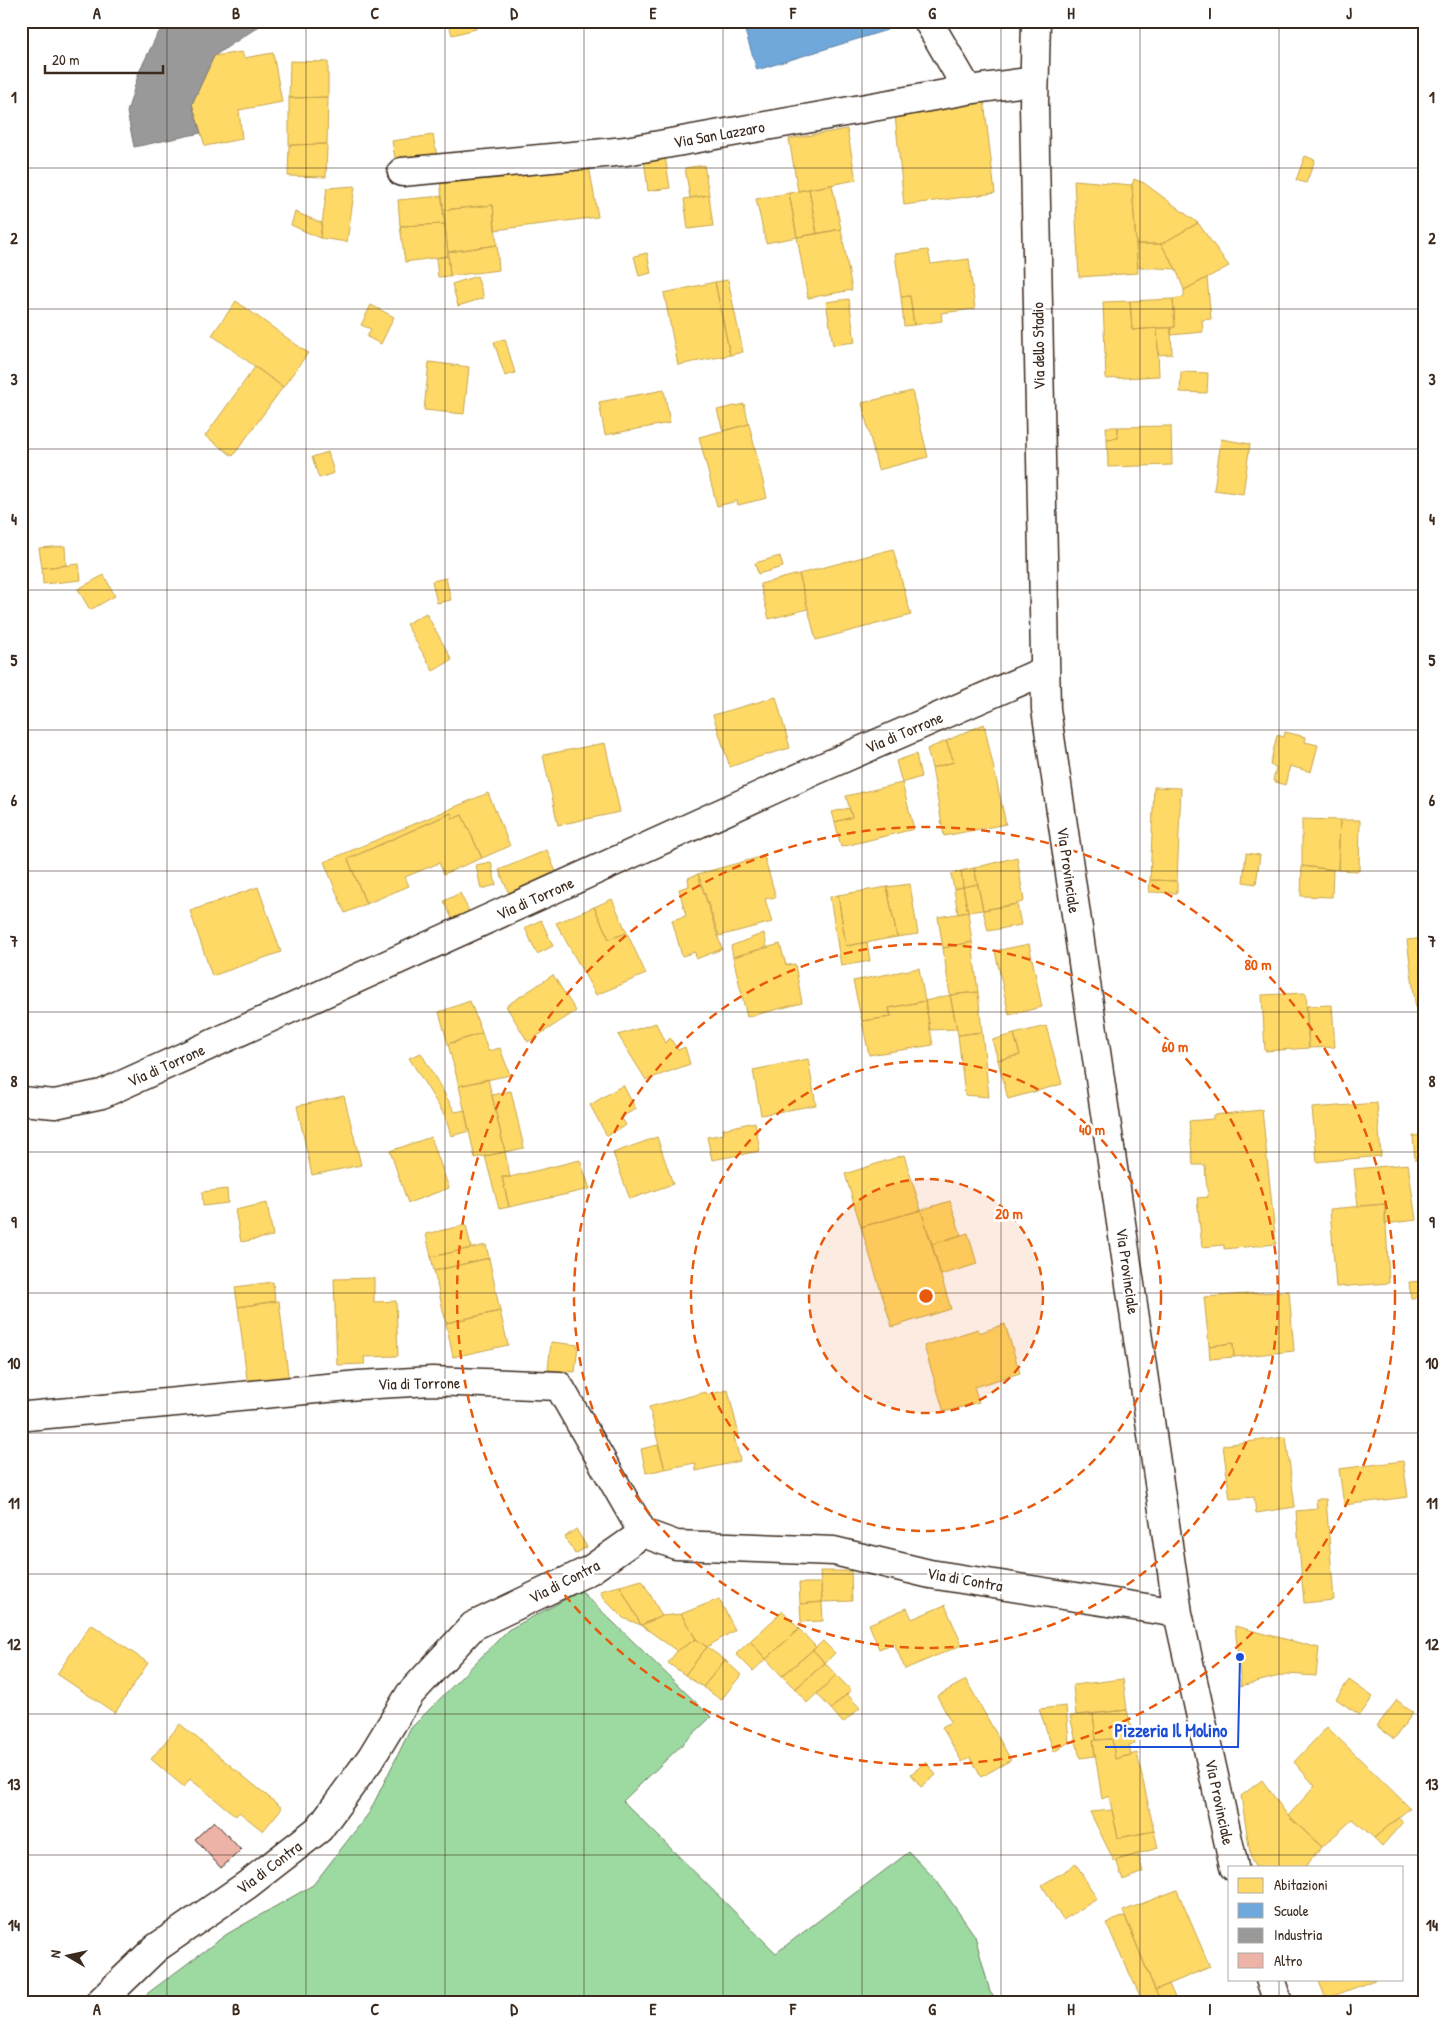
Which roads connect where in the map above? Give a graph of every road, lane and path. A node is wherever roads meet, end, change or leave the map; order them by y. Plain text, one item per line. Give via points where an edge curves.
1 (928, 21) edge
2 (1036, 21) edge
3 (1034, 81) junction
4 (968, 90) junction
5 (402, 172) dead end
6 (1044, 671) junction
7 (21, 1101) edge
8 (21, 1415) edge
9 (643, 1533) junction
10 (1178, 1613) junction
11 (1234, 1866) edge
12 (1270, 1980) edge
13 (100, 2002) edge
14 (1278, 2002) edge

1 - 4 street
2 - 3 street, Via dello Stadio
3 - 4 street, Via San Lazzaro
3 - 6 street, Via dello Stadio
4 - 5 street, Via San Lazzaro via 626,151
6 - 7 street, Via di Torrone via 814,771 102,1094 55,1104
6 - 10 street, Via Provinciale via 1046,709
8 - 9 street, Via di Torrone via 368,1384 432,1381 559,1386
9 - 10 street, Via di Contra via 676,1545 834,1551 930,1574
9 - 13 street, Via di Contra via 590,1570 473,1626 410,1694 371,1758 319,1829 247,1885 156,1948
10 - 11 street, Via Provinciale
12 - 14 street

